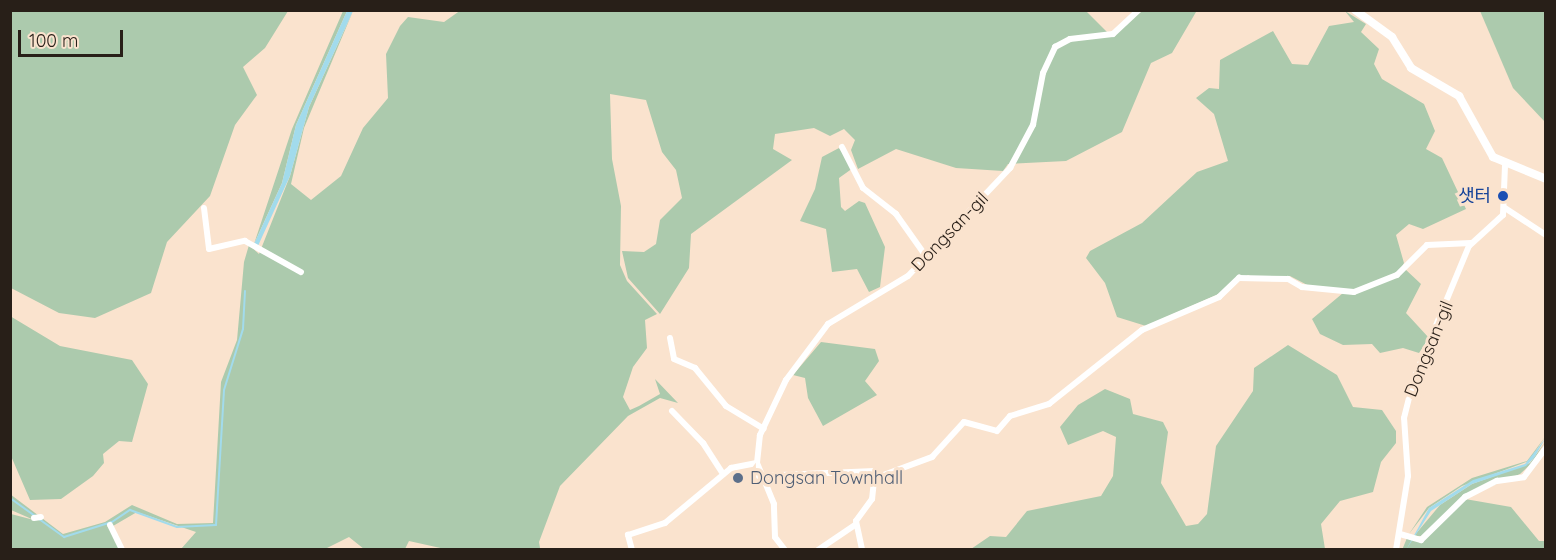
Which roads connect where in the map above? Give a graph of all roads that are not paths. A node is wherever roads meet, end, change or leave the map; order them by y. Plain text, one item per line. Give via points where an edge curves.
1 (1139, 10) edge
2 (1355, 10) edge
3 (842, 147) dead end
4 (1505, 165) junction
5 (1545, 179) edge
6 (204, 208) dead end
7 (1505, 208) junction
8 (1545, 235) edge
9 (1471, 243) junction
10 (925, 255) junction
11 (301, 272) dead end
12 (670, 338) dead end
13 (672, 411) dead end
14 (764, 429) junction
15 (1545, 448) edge
16 (757, 463) junction
17 (723, 474) junction
18 (759, 476) junction
19 (878, 477) junction
20 (110, 525) dead end
21 (855, 525) junction
22 (1400, 534) junction
23 (122, 549) edge
24 (632, 549) edge
25 (785, 549) edge
26 (818, 549) edge
27 (862, 549) edge
28 (1396, 549) edge

1 - 10 street, Dongsan-gil via 1113,34 1070,39 1055,47 1043,73 1036,117 1016,159
2 - 4 street via 1392,37 1411,68 1459,96 1488,150
3 - 10 street via 862,188 896,214
4 - 5 street
4 - 7 street
6 - 11 street via 209,249 245,241
7 - 8 street
7 - 9 street, Dongsan-gil
9 - 19 street via 1427,245 1397,275 1354,292 1302,287 1288,279 1239,278 1219,297 1143,330 1049,404 1012,415 997,431 964,422 932,457
9 - 22 street, Dongsan-gil via 1407,402 1403,426 1408,476
10 - 14 street, Dongsan-gil via 904,279 825,327 786,380
12 - 14 street via 674,359 695,368 726,406
13 - 17 street via 703,443
14 - 16 street, Dongsan-gil
15 - 22 street via 1524,477 1472,493 1415,540
16 - 17 street
16 - 18 street, Dongsan-gil
17 - 24 street via 665,523 628,535
18 - 19 street via 794,471 830,477 865,469
18 - 25 street, Dongsan-gil via 773,500 774,533
19 - 21 street
20 - 23 street
21 - 26 street
21 - 27 street
22 - 28 street, Dongsan-gil

